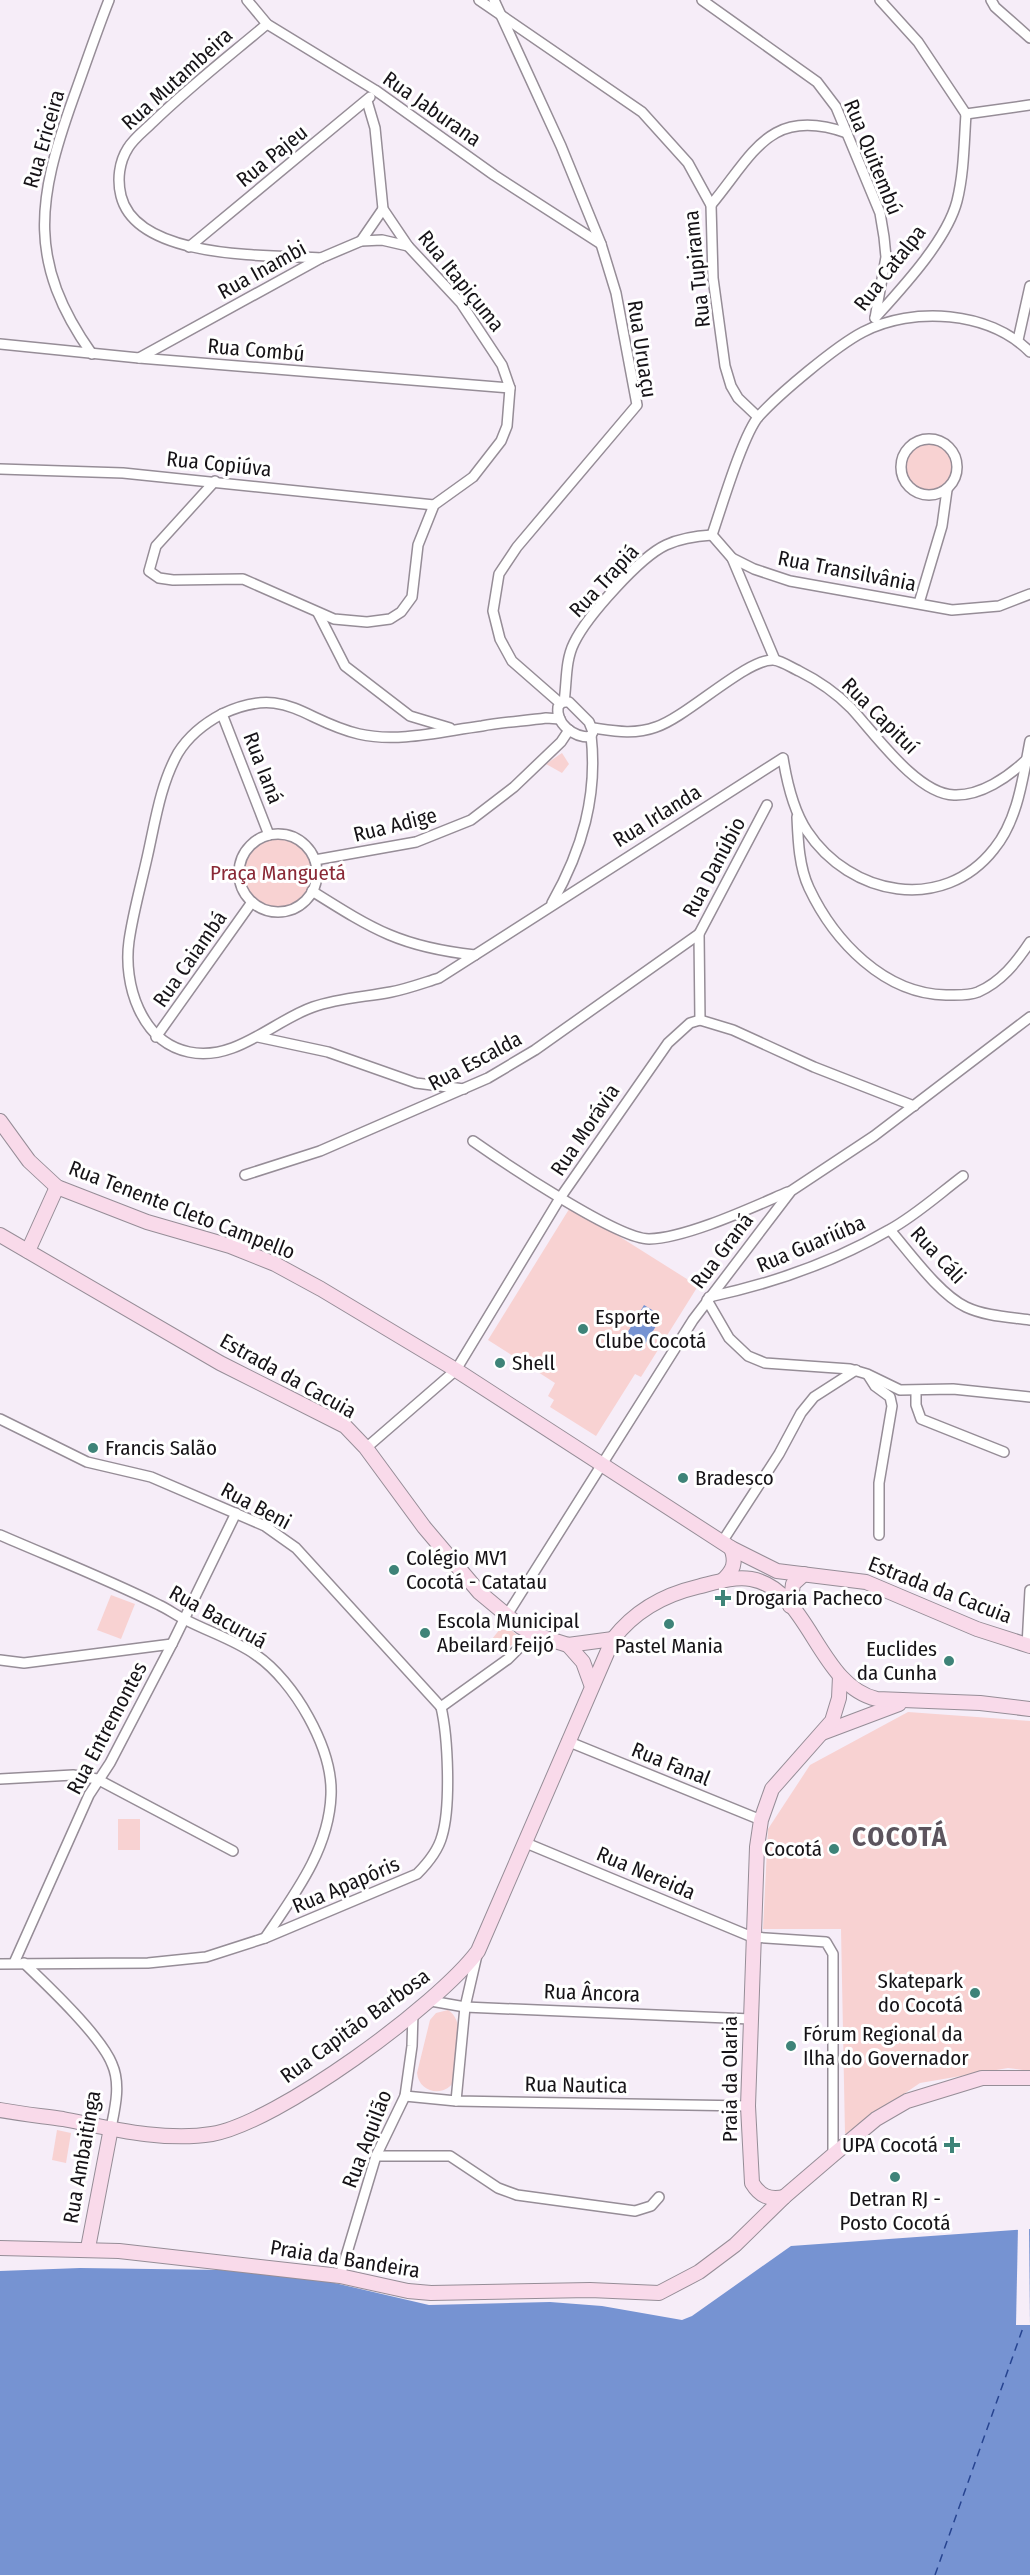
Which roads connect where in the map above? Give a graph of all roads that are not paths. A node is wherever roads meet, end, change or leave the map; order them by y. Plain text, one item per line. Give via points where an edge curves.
1 (109, 0) edge
2 (247, 0) edge
3 (479, 0) edge
4 (494, 0) edge
5 (702, 0) edge
6 (880, 0) edge
7 (991, 0) edge
8 (501, 17) junction
9 (267, 24) junction
10 (1030, 38) edge
11 (375, 90) junction
12 (367, 101) junction
13 (1030, 105) edge
14 (966, 114) junction
15 (847, 133) junction
16 (711, 205) junction
17 (383, 209) junction
18 (361, 240) junction
19 (601, 244) junction
20 (408, 246) junction
21 (189, 247) junction
22 (321, 258) junction
23 (1030, 286) edge
24 (875, 318) junction
25 (863, 332) junction
26 (1018, 340) junction
27 (0, 344) edge
28 (1030, 352) edge
29 (92, 354) junction
30 (140, 358) junction
31 (510, 388) junction
32 (758, 417) junction
33 (0, 469) edge
34 (215, 481) junction
35 (947, 490) junction
36 (434, 505) junction
37 (712, 535) junction
38 (732, 558) junction
39 (1030, 594) edge
40 (919, 603) junction
41 (318, 613) junction
42 (775, 660) junction
43 (562, 705) junction
44 (222, 714) junction
45 (456, 729) junction
46 (572, 732) junction
47 (591, 733) junction
48 (1030, 741) edge
49 (1026, 760) junction
50 (767, 804) dead end
51 (797, 815) junction
52 (269, 835) junction
53 (315, 860) junction
54 (312, 891) junction
55 (252, 902) junction
56 (551, 905) junction
57 (699, 934) junction
58 (1030, 942) edge
59 (475, 955) junction
60 (1030, 1017) edge
61 (700, 1020) junction
62 (156, 1037) junction
63 (258, 1037) junction
64 (464, 1089) junction
65 (914, 1106) junction
66 (0, 1121) edge
67 (473, 1142) dead end
68 (244, 1175) dead end
69 (963, 1176) dead end
70 (57, 1187) junction
71 (790, 1191) junction
72 (560, 1198) junction
73 (890, 1230) junction
74 (0, 1235) edge
75 (28, 1251) junction
76 (708, 1298) junction
77 (1030, 1320) edge
78 (456, 1370) junction
79 (856, 1370) junction
80 (867, 1374) junction
81 (916, 1390) junction
82 (1030, 1397) edge
83 (0, 1419) edge
84 (366, 1448) junction
85 (1004, 1452) dead end
86 (603, 1464) junction
87 (236, 1513) junction
88 (0, 1535) edge
89 (879, 1535) dead end
90 (727, 1545) junction
91 (804, 1574) junction
92 (722, 1581) junction
93 (1030, 1590) edge
94 (790, 1606) junction
95 (507, 1615) junction
96 (184, 1620) junction
97 (533, 1634) junction
98 (613, 1639) junction
99 (172, 1644) junction
100 (568, 1645) junction
101 (1029, 1646) edge
102 (0, 1660) edge
103 (840, 1676) junction
104 (591, 1684) junction
105 (905, 1701) junction
106 (441, 1707) junction
107 (1030, 1709) edge
108 (822, 1733) junction
109 (567, 1741) junction
110 (0, 1779) edge
111 (97, 1779) junction
112 (760, 1820) junction
113 (526, 1843) junction
114 (233, 1851) dead end
115 (752, 1937) junction
116 (265, 1938) junction
117 (478, 1951) junction
118 (19, 1963) junction
119 (0, 1964) edge
120 (431, 2001) junction
121 (465, 2007) junction
122 (413, 2013) junction
123 (752, 2019) junction
124 (1030, 2078) edge
125 (405, 2096) junction
126 (456, 2101) junction
127 (748, 2106) junction
128 (0, 2110) edge
129 (111, 2128) junction
130 (833, 2155) junction
131 (376, 2156) junction
132 (784, 2197) junction
133 (659, 2198) dead end
134 (0, 2248) edge
135 (88, 2248) junction
136 (340, 2276) junction

1 - 29 street, Rua Ericeira via 57,145 45,195 44,234 51,275 70,323
2 - 9 street, Rua Jaburana
3 - 8 street, Rua Tupirama
4 - 8 street, Rua Uruaçu
5 - 15 street, Rua Quitembú via 817,82 831,98
6 - 14 street via 918,42
7 - 10 street
8 - 16 street, Rua Tupirama via 642,112 688,163
8 - 19 street, Rua Uruaçu
9 - 11 street, Rua Jaburana
9 - 21 street, Rua Mutambeira via 171,104 128,147 120,167 118,186 123,206 133,220
11 - 12 street, Rua Pajeu
11 - 19 street, Rua Jaburana via 494,175
12 - 17 street, Rua Itapiçuma via 375,128
12 - 21 street, Rua Pajeu
13 - 14 street
14 - 24 street, Rua Catalpa via 956,204 919,267
15 - 16 street via 802,124 766,138
15 - 24 street, Rua Quitembú via 880,213 884,237 886,257
16 - 32 street, Rua Tupirama via 713,278 726,366 738,398
17 - 18 street
17 - 20 street, Rua Itapiçuma
18 - 20 street, Rua Inambi
18 - 22 street, Rua Inambi
19 - 43 street, Rua Uruaçu via 616,293 637,405 507,561 499,574 493,611 500,639 512,661
20 - 31 street, Rua Itapiçuma via 461,303 502,365
21 - 22 street, Rua Mutambeira
22 - 30 street, Rua Inambi
23 - 26 street
24 - 25 street, Rua Catalpa
25 - 26 street via 901,320 945,317 968,320
25 - 32 street
26 - 28 street
27 - 29 street, Rua Combú
29 - 30 street, Rua Combú
30 - 31 street, Rua Combú
31 - 36 street, Rua Itapiçuma via 507,426 496,450 473,477
32 - 37 street
33 - 34 street, Rua Copiúva
34 - 36 street, Rua Copiúva
34 - 41 street via 156,546 149,572 172,580 243,579
35 - 35 street via 957,473 955,454 940,441 931,439 912,445 901,471 910,488 928,496
35 - 40 street via 942,526
36 - 41 street via 418,545 412,597 400,612 390,619 367,622 334,619
37 - 38 street, Rua Transilvânia
37 - 43 street, Rua Trapiá via 688,537 664,546 632,572 586,624 569,658
38 - 40 street, Rua Transilvânia via 790,581
38 - 42 street
39 - 40 street, Rua Transilvânia via 999,606 972,610
41 - 45 street via 345,666 410,716
42 - 47 street via 756,665 656,727
42 - 49 street, Rua Capituí via 835,694 909,770 941,792 953,795 976,791
43 - 45 street via 546,718
43 - 46 street
43 - 47 street via 577,708
44 - 45 street via 262,702 292,705 362,734 403,736
44 - 52 street, Rua Ianá
44 - 62 street via 191,736 178,753 162,790 129,942 130,982 142,1017
46 - 47 street
46 - 53 street, Rua Adige via 514,787 471,820 416,842
47 - 56 street via 594,764 586,826 576,857
48 - 49 street
49 - 51 street via 1011,817 996,848 972,872 943,886 905,891 871,882 833,859
50 - 57 street, Rua Danúbio
51 - 56 street, Rua Irlanda via 784,763
51 - 58 street via 808,886 846,946 878,972 905,986 937,995 976,993 1017,962
52 - 53 street via 292,836 310,850
52 - 55 street via 249,848 242,858 240,882
53 - 54 street via 316,881
54 - 55 street via 306,901 285,911 273,912
54 - 59 street via 374,930 405,943
55 - 62 street, Rua Caiambá
56 - 59 street, Rua Irlanda
57 - 61 street, Rua Danúbio
57 - 64 street, Rua Escalda via 535,1050
59 - 63 street, Rua Irlanda via 439,978 313,1007
60 - 65 street, Rua Graná
61 - 65 street via 733,1030
61 - 72 street, Rua Morávia via 685,1026 668,1042
62 - 63 street, Rua Irlanda via 191,1053 221,1051
63 - 64 street via 328,1052 406,1081
64 - 68 street, Rua Escalda via 320,1151
65 - 71 street, Rua Graná
66 - 70 main road, Rua Tenente Cleto Campello via 29,1161
67 - 72 street
69 - 73 street, Rua Guariúba
70 - 75 main road
70 - 78 main road, Rua Tenente Cleto Campello via 147,1222 194,1234 275,1264
71 - 72 street via 730,1217 646,1239
71 - 76 street, Rua Graná
72 - 78 street, Rua Morávia
73 - 76 street, Rua Guariúba via 842,1254 754,1287
73 - 77 street, Rua Cáli via 965,1307
74 - 75 main road, Estrada da Cacuia
75 - 84 main road, Estrada da Cacuia via 220,1363 345,1426
76 - 79 street via 729,1338 752,1358 778,1365
76 - 86 street, Rua Graná
78 - 84 street, Rua Morávia
78 - 86 main road, Rua Tenente Cleto Campello
79 - 80 street
79 - 90 street via 814,1397 801,1413
80 - 81 street via 900,1390
80 - 89 street via 875,1386 890,1396 892,1406 879,1483
81 - 82 street via 953,1389
81 - 85 street via 921,1419
83 - 87 street, Rua Beni via 87,1462 151,1478
84 - 95 main road, Estrada da Cacuia via 424,1527 479,1592
86 - 90 main road, Rua Tenente Cleto Campello
86 - 95 street, Rua Graná
87 - 96 street, Rua Entremontes
87 - 106 street, Rua Beni via 265,1526 296,1548
88 - 96 street, Rua Bacuruá via 160,1605
90 - 91 main road, Estrada da Cacuia via 767,1568
90 - 92 main road via 734,1565
91 - 94 main road via 793,1584
91 - 101 main road, Estrada da Cacuia via 866,1582 977,1629
92 - 94 main road, Rua Capitão Barbosa via 762,1583
92 - 98 main road, Rua Capitão Barbosa via 690,1588 647,1606
93 - 101 street
94 - 103 main road, Rua Capitão Barbosa
95 - 97 main road, Estrada da Cacuia
96 - 99 street, Rua Entremontes
96 - 116 street, Rua Bacuruá via 257,1655 279,1677 300,1701 321,1742 329,1771 331,1795 321,1841 301,1887
97 - 100 main road, Estrada da Cacuia
97 - 106 street via 508,1659
98 - 100 main road, Estrada da Cacuia
98 - 104 main road, Rua Capitão Barbosa
99 - 102 street via 24,1663
99 - 111 street, Rua Entremontes via 110,1763
100 - 104 main road via 584,1662
103 - 105 main road, Rua Capitão Barbosa via 869,1698
103 - 108 main road, Praia da Olaria via 836,1711
104 - 109 main road, Rua Capitão Barbosa
105 - 107 main road, Rua Capitão Barbosa
105 - 108 main road, Praia da Olaria
106 - 116 street, Rua Apapóris via 446,1798 442,1836 427,1865 403,1882
108 - 112 main road, Praia da Olaria via 783,1773
109 - 112 street, Rua Fanal
109 - 113 main road, Rua Capitão Barbosa
110 - 111 street via 73,1775
111 - 114 street
111 - 118 street, Rua Entremontes
112 - 115 main road, Praia da Olaria
113 - 115 street, Rua Nereida
113 - 117 main road, Rua Capitão Barbosa
115 - 123 main road, Praia da Olaria
115 - 130 street via 819,1940 830,1946 833,1954
116 - 118 street, Rua Apapóris via 180,1960
117 - 120 main road, Rua Capitão Barbosa
117 - 121 street
118 - 119 street, Rua Apapóris
118 - 129 street, Rua Ambaitinga via 89,2032 112,2064 116,2101
120 - 121 street, Rua Âncora
120 - 122 main road, Rua Capitão Barbosa
121 - 123 street, Rua Âncora
121 - 126 street
122 - 125 street, Rua Aquilão
122 - 129 main road, Rua Capitão Barbosa via 365,2050 238,2128 180,2135
123 - 127 main road, Praia da Olaria
124 - 130 main road via 982,2078 908,2101 876,2119
125 - 126 street, Rua Nautica
125 - 131 street, Rua Aquilão
126 - 127 street, Rua Nautica
127 - 132 main road, Praia da Olaria via 752,2184 767,2198
128 - 129 main road, Rua Capitão Barbosa
129 - 135 main road, Rua Ambaitinga
130 - 132 main road
131 - 133 street via 450,2156 498,2188 553,2201 635,2211 651,2206
131 - 136 street, Rua Aquilão
132 - 136 main road, Praia da Bandeira via 735,2245 682,2282 648,2295 590,2290 454,2294 408,2291
134 - 135 main road, Praia da Bandeira
135 - 136 main road, Praia da Bandeira

